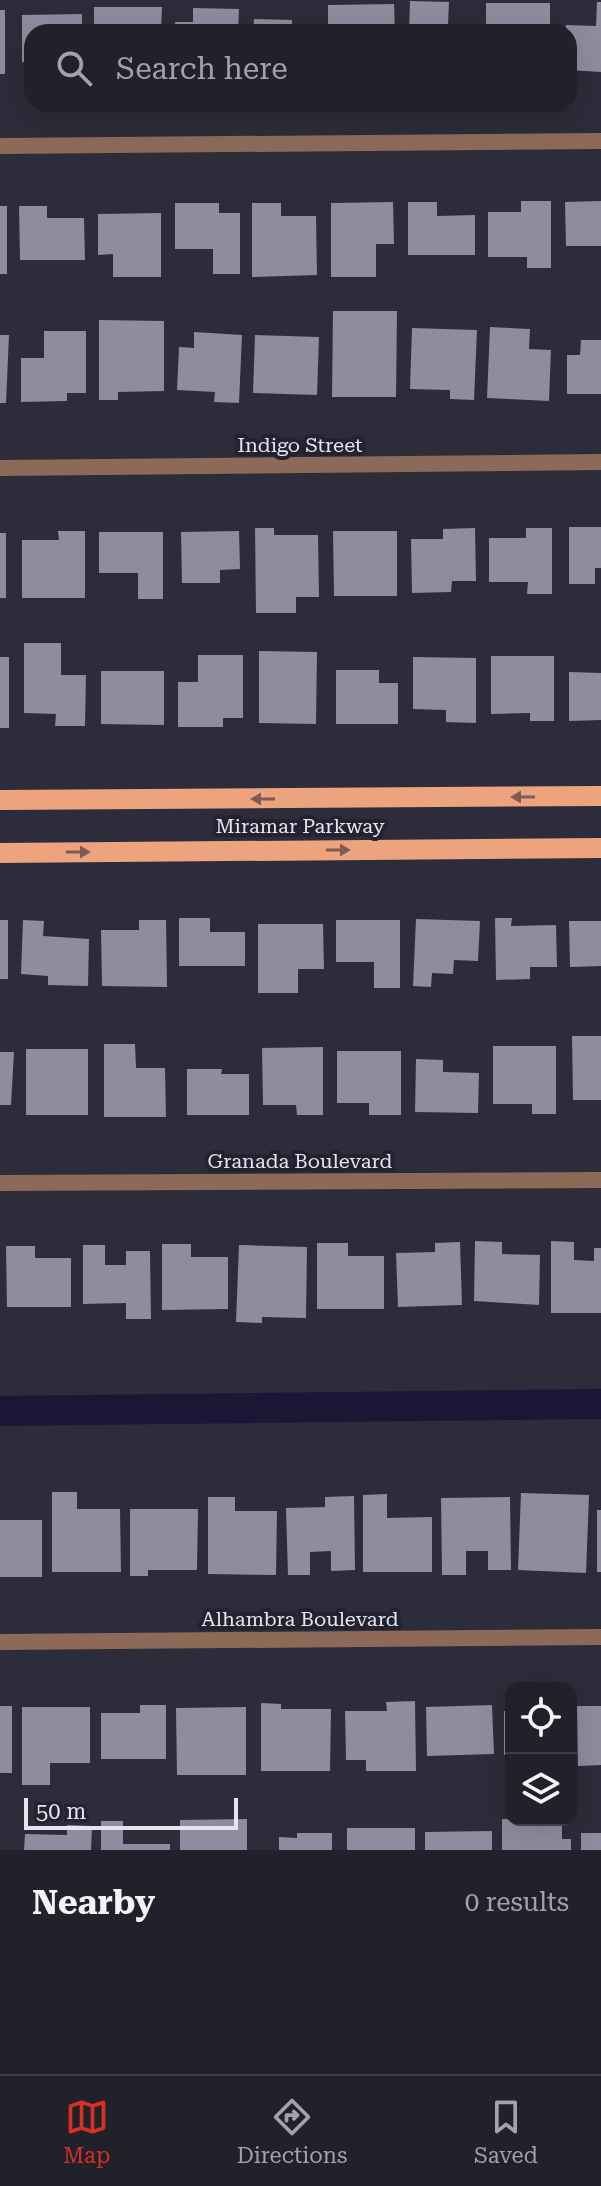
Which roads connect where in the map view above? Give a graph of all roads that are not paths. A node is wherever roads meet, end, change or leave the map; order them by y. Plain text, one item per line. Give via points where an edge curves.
1 (601, 141) edge
2 (0, 146) edge
3 (601, 462) edge
4 (0, 468) edge
5 (601, 796) edge
6 (0, 800) edge
7 (601, 848) edge
8 (0, 853) edge
9 (601, 1180) edge
10 (0, 1183) edge
11 (601, 1637) edge
12 (0, 1642) edge

1 - 2 street
3 - 4 street, Indigo Street
5 -> 6 main road, Miramar Parkway
8 -> 7 main road, Miramar Parkway
9 - 10 street, Granada Boulevard
11 - 12 street, Alhambra Boulevard

